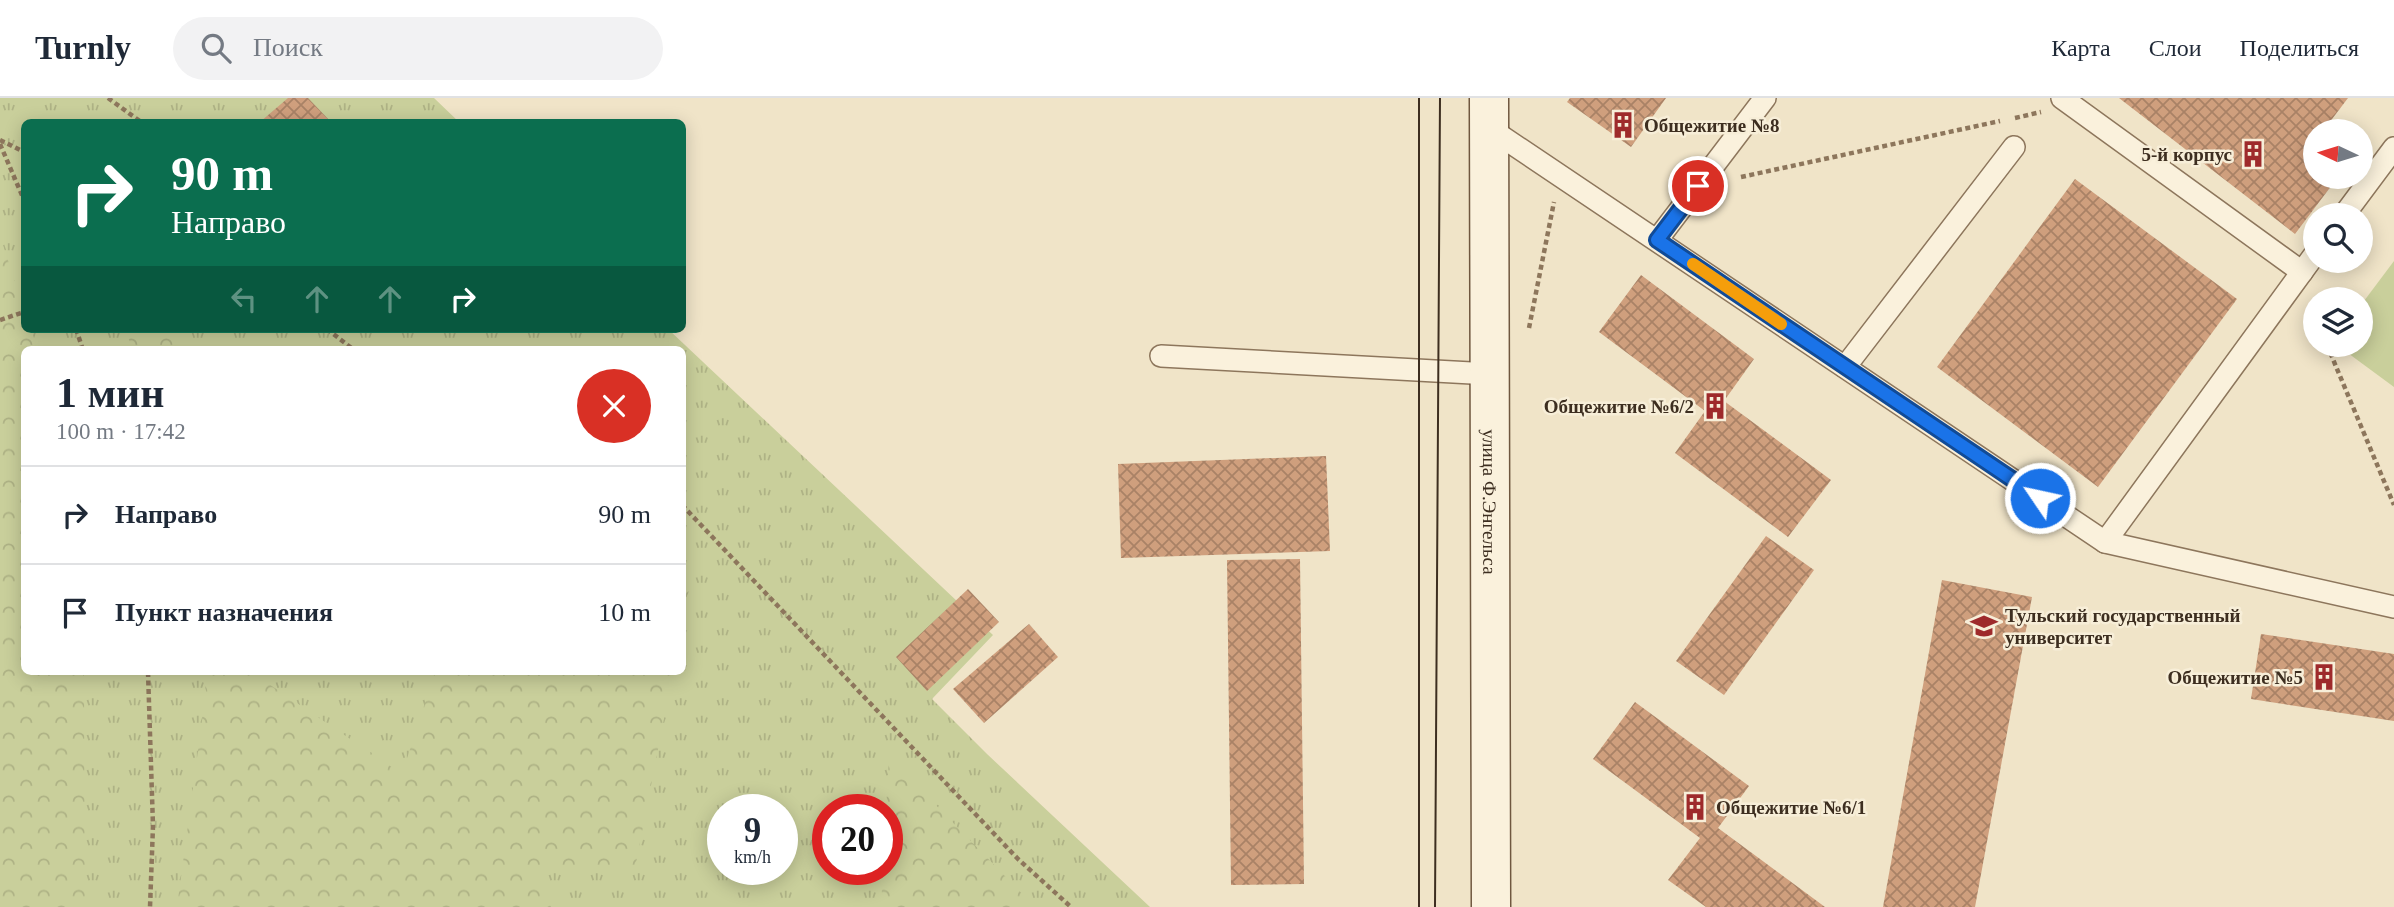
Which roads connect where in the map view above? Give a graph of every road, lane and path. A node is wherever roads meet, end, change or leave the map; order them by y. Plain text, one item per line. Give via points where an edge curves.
1 (108, 98) edge
2 (1765, 98) edge
3 (2067, 102) edge
4 (1489, 113) edge
5 (137, 119) edge
6 (0, 142) edge
7 (2014, 148) dead end
8 (2394, 148) edge
9 (21, 151) edge
10 (1560, 174) junction
11 (1698, 186) junction
12 (21, 193) edge
13 (2353, 203) edge
14 (1657, 240) junction
15 (2302, 272) joint
16 (21, 313) edge
17 (0, 320) edge
18 (332, 333) edge
19 (1528, 334) dead end
20 (349, 346) edge
21 (1161, 356) dead end
22 (2333, 357) edge
23 (1845, 367) junction
24 (1490, 374) junction
25 (2394, 505) edge
26 (686, 509) edge
27 (2105, 542) junction
28 (2394, 607) edge
29 (148, 675) edge
30 (150, 907) edge
31 (1071, 907) edge
32 (1491, 907) edge

1 - 5 path
2 - 11 lane
3 - 11 path
3 - 15 lane
4 - 10 lane
4 - 24 street, улица Ф.Энгельса
6 - 9 path
6 - 12 path
7 - 23 lane
8 - 13 lane
10 - 14 lane
10 - 19 path
11 - 14 lane
14 - 23 lane
15 - 27 lane
16 - 17 path
18 - 20 path
21 - 24 lane
22 - 25 path
23 - 27 lane
24 - 32 street, улица Ф.Энгельса
26 - 31 path via 1018,859
27 - 28 lane
29 - 30 path via 153,825

